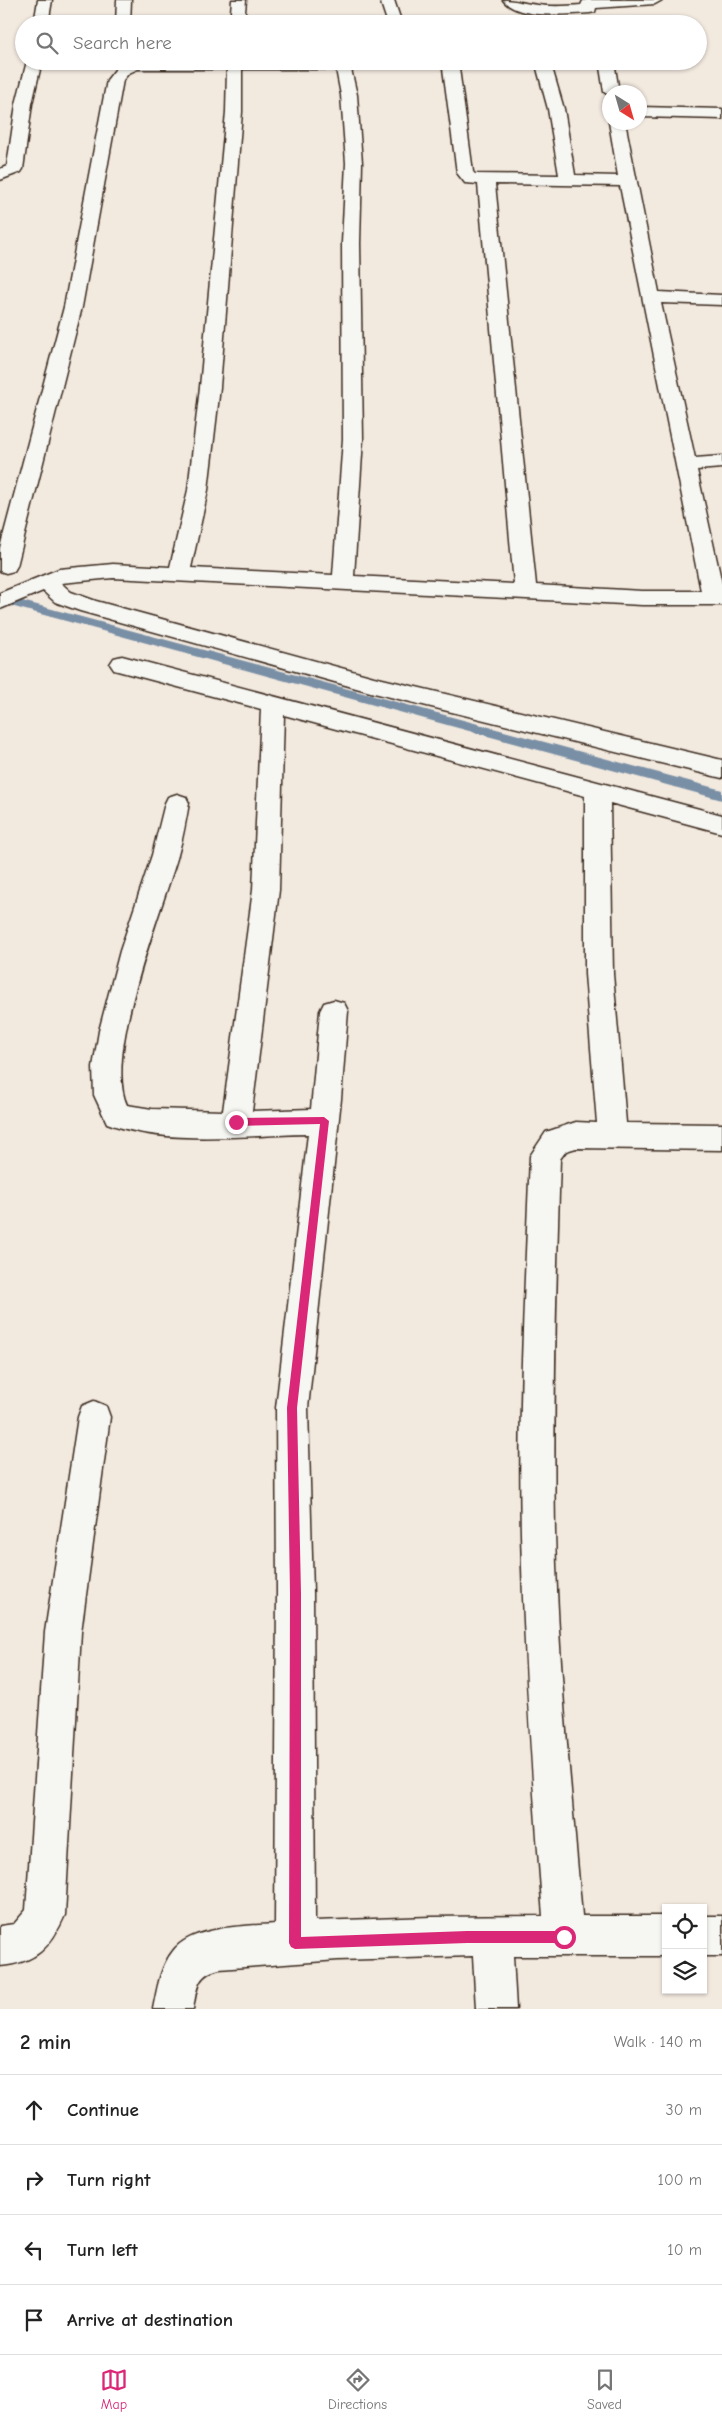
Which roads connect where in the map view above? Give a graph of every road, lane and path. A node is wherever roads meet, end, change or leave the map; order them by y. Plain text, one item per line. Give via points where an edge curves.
1 (45, 0) edge
2 (124, 0) edge
3 (239, 0) edge
4 (387, 0) edge
5 (510, 0) edge
6 (655, 0) edge
7 (588, 4) edge
8 (42, 15) edge
9 (123, 15) edge
10 (238, 15) edge
11 (392, 15) edge
12 (33, 70) edge
13 (120, 70) edge
14 (235, 70) edge
15 (345, 70) edge
16 (451, 70) edge
17 (545, 70) edge
18 (608, 70) edge
19 (611, 85) edge
20 (647, 112) edge
21 (722, 114) edge
22 (618, 130) edge
23 (0, 175) edge
24 (486, 181) junction
25 (568, 181) junction
26 (628, 181) junction
27 (651, 298) junction
28 (722, 300) edge
29 (722, 462) edge
30 (687, 465) junction
31 (3, 565) edge
32 (179, 574) junction
33 (46, 581) junction
34 (343, 582) junction
35 (526, 592) junction
36 (718, 598) edge
37 (0, 602) edge
38 (122, 664) dead end
39 (272, 703) junction
40 (722, 768) edge
41 (597, 792) junction
42 (177, 804) dead end
43 (722, 824) edge
44 (334, 1011) dead end
45 (324, 1121) junction
46 (236, 1122) junction
47 (613, 1135) junction
48 (722, 1137) edge
49 (94, 1417) dead end
50 (662, 1936) edge
51 (707, 1936) edge
52 (722, 1936) edge
53 (492, 1937) junction
54 (564, 1937) junction
55 (295, 1943) junction
56 (0, 1946) edge
57 (173, 2009) edge
58 (496, 2009) edge

1 - 8 street
2 - 9 street
3 - 10 street
4 - 11 street
5 - 7 street via 522,8 533,9
6 - 7 street
12 - 23 street via 24,104 15,169
13 - 31 street via 115,80 73,307
14 - 32 street via 210,387 198,490
15 - 34 street via 354,163 350,243 353,439
16 - 24 street via 465,173 471,179
17 - 25 street via 556,109
18 - 19 street
20 - 21 street
22 - 26 street
24 - 25 street
24 - 35 street
25 - 26 street
26 - 27 street
27 - 28 street
27 - 30 street
29 - 30 street
30 - 36 street
31 - 33 street
32 - 33 street via 79,572
32 - 34 street
33 - 37 street
33 - 40 street via 63,597 88,606 354,680
34 - 35 street
35 - 36 street
38 - 39 street
39 - 41 street
39 - 46 street via 266,890
41 - 43 street
41 - 47 street via 599,974
42 - 46 street via 164,861 148,901 115,1013 107,1082 111,1104 118,1114 130,1120
44 - 45 street
45 - 46 street
45 - 55 street via 292,1408 296,1593
47 - 48 street
47 - 54 street via 576,1135 556,1141 545,1156 542,1191 538,1534 549,1747
49 - 56 street via 63,1632 45,1915 34,1934 21,1943
50 - 54 street
51 - 52 street
53 - 54 street
53 - 55 street
53 - 58 street
55 - 57 street via 221,1949 196,1956 181,1974

